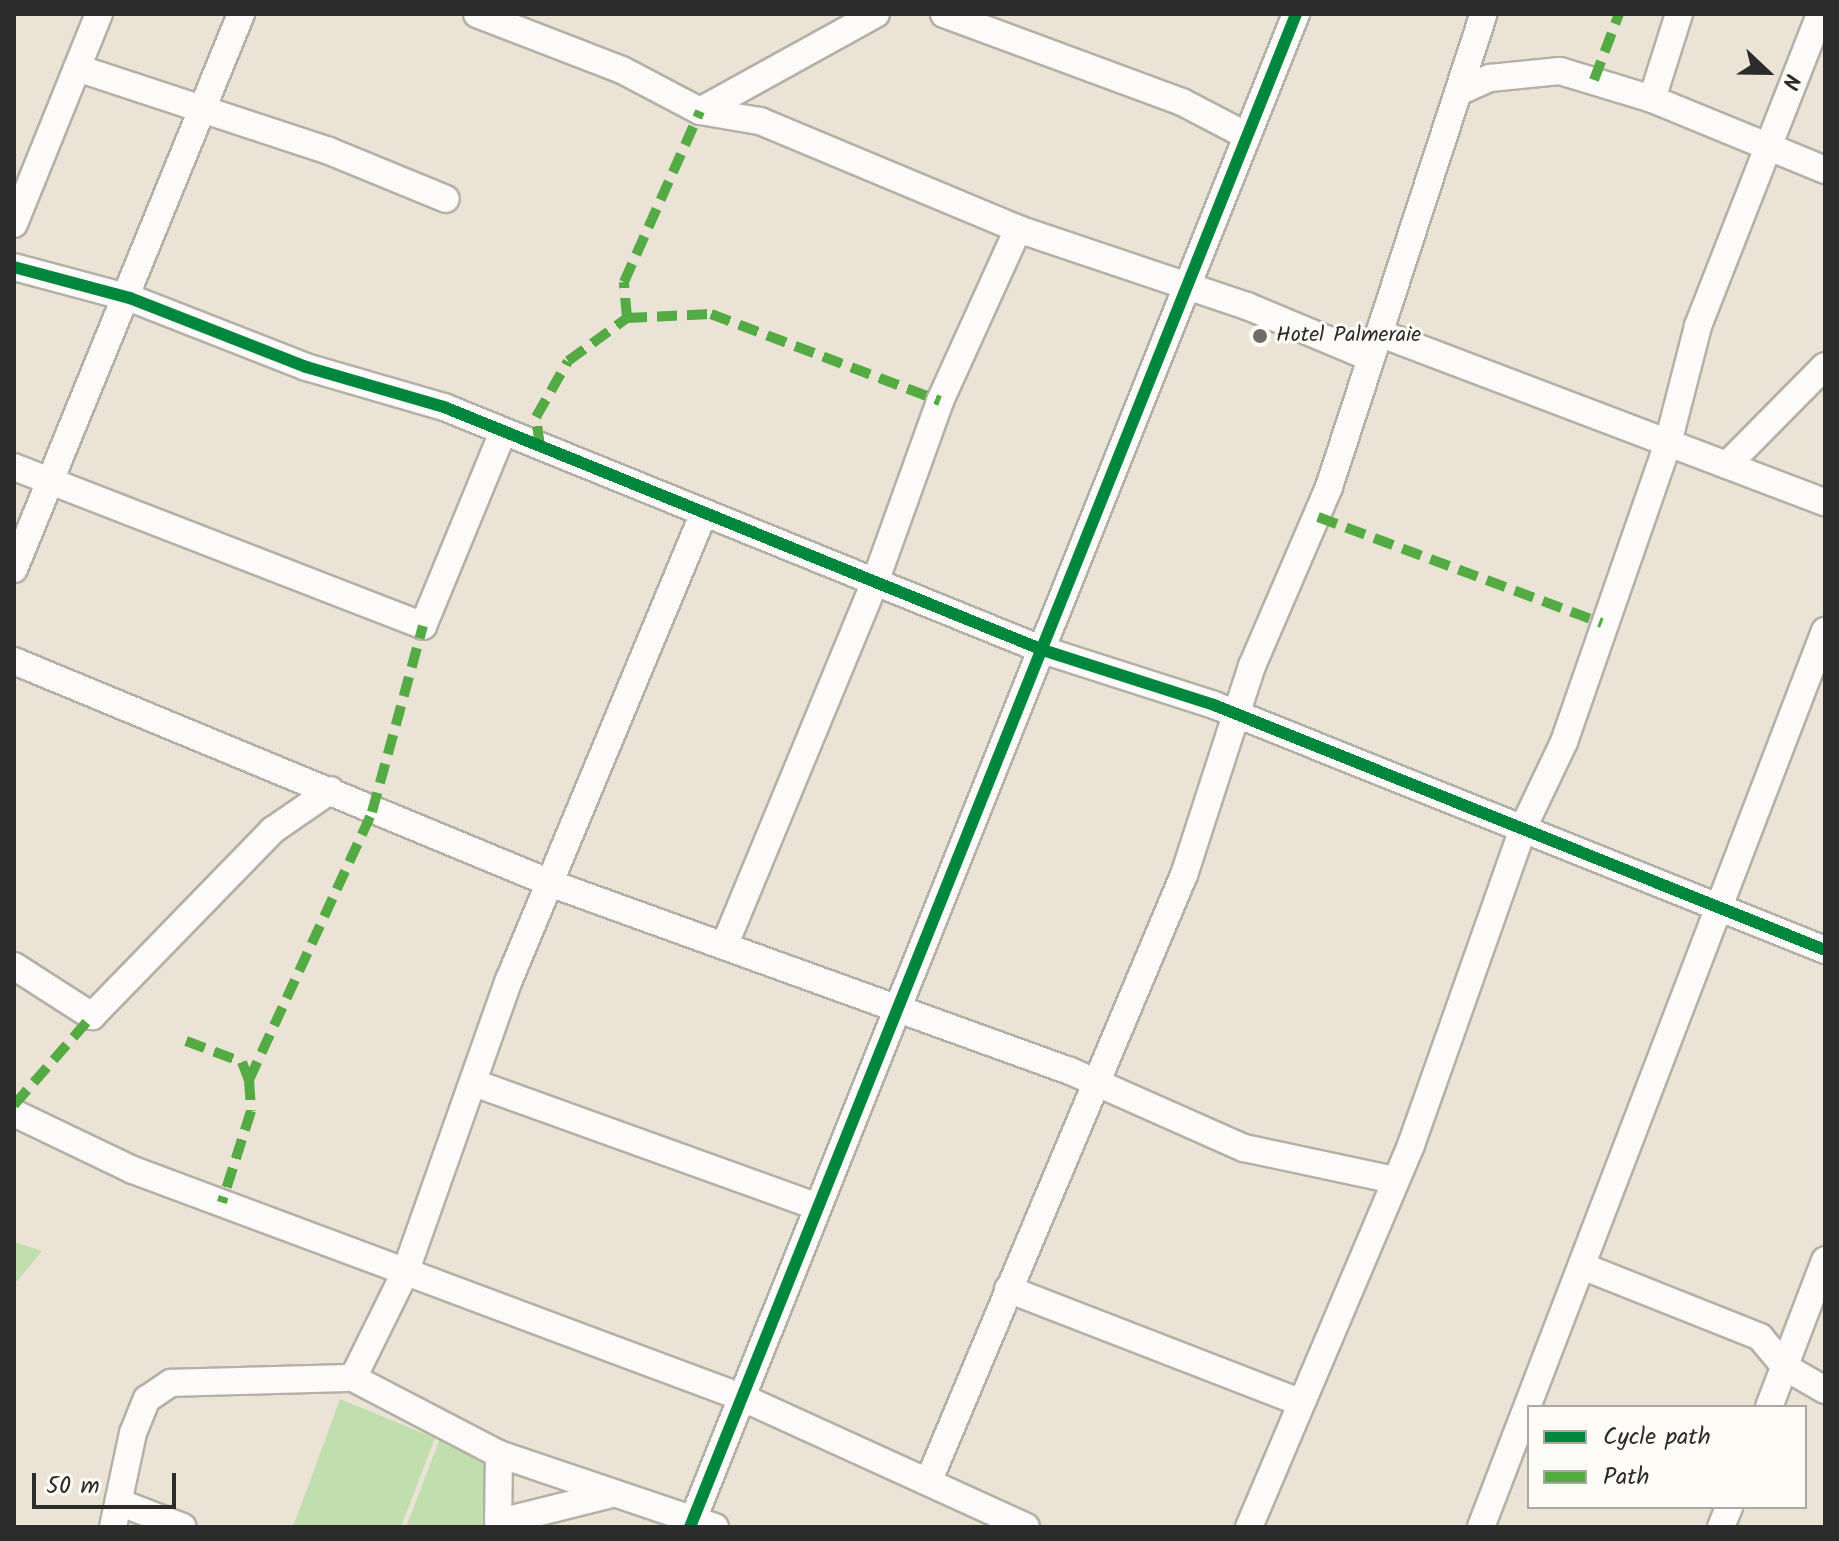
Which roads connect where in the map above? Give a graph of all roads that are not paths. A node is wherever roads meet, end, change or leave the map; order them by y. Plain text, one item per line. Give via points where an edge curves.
1 (99, 14) edge
2 (241, 14) edge
3 (477, 14) edge
4 (876, 14) edge
5 (944, 14) edge
6 (1296, 14) edge
7 (1484, 14) edge
8 (1679, 14) edge
9 (1820, 14) edge
10 (77, 68) junction
11 (1458, 92) junction
12 (1652, 99) junction
13 (700, 111) junction
14 (203, 114) junction
15 (1247, 136) junction
16 (1768, 147) junction
17 (1825, 170) edge
18 (446, 199) dead end
19 (14, 224) edge
20 (1018, 229) junction
21 (14, 267) edge
22 (1190, 290) junction
23 (130, 298) junction
24 (1374, 345) junction
25 (1825, 366) edge
26 (503, 432) junction
27 (1668, 443) junction
28 (1727, 465) junction
29 (14, 467) edge
30 (55, 482) junction
31 (1825, 502) edge
32 (703, 515) junction
33 (14, 569) edge
34 (875, 582) junction
35 (1825, 631) edge
36 (1043, 650) junction
37 (14, 661) edge
38 (1241, 716) junction
39 (331, 790) junction
40 (1523, 828) junction
41 (555, 885) junction
42 (1721, 908) junction
43 (725, 944) junction
44 (1825, 950) edge
45 (14, 966) edge
46 (901, 1008) junction
47 (1093, 1080) junction
48 (474, 1083) junction
49 (14, 1113) edge
50 (1395, 1180) junction
51 (815, 1206) junction
52 (1825, 1260) edge
53 (1582, 1266) junction
54 (405, 1273) junction
55 (1008, 1289) junction
56 (1785, 1367) junction
57 (353, 1378) junction
58 (1825, 1390) edge
59 (741, 1397) junction
60 (1300, 1402) junction
61 (1528, 1405) edge
62 (1770, 1405) edge
63 (1527, 1408) edge
64 (499, 1454) junction
65 (929, 1480) junction
66 (615, 1494) junction
67 (117, 1515) edge
68 (699, 1524) edge
69 (499, 1525) edge
70 (183, 1527) edge
71 (1026, 1527) edge
72 (1249, 1527) edge
73 (1481, 1527) edge

1 - 10 street
2 - 14 street
3 - 13 street via 622,70
4 - 13 street
5 - 15 street via 1182,102
6 - 15 street
7 - 11 street
8 - 12 street
9 - 16 street
10 - 14 street
10 - 19 street
11 - 12 street via 1490,78 1560,71
11 - 24 street
12 - 16 street
13 - 20 street via 760,121
14 - 18 street via 329,151
14 - 23 street
15 - 22 street
16 - 17 street
16 - 27 street via 1698,326
20 - 22 street
20 - 34 street via 940,401
21 - 23 street
22 - 24 street
22 - 36 street via 1047,625
23 - 26 street
23 - 30 street
24 - 27 street
24 - 38 street via 1314,527 1252,666
25 - 28 street
26 - 30 street via 423,626
26 - 32 street
27 - 28 street
27 - 40 street via 1564,742
28 - 31 street
29 - 30 street
30 - 33 street
32 - 34 street via 788,541
32 - 41 street
34 - 36 street
34 - 43 street
35 - 42 street
36 - 38 street
36 - 46 street
37 - 39 street
38 - 40 street
38 - 47 street via 1184,875
39 - 41 street
39 - 45 street via 273,830 92,1016
40 - 42 street
40 - 50 street
41 - 43 street
41 - 48 street via 509,980
42 - 44 street
42 - 53 street
43 - 46 street
46 - 47 street
46 - 51 street
47 - 50 street via 1244,1148
47 - 55 street
48 - 51 street
48 - 54 street
49 - 54 street via 133,1170
50 - 60 street
51 - 59 street
52 - 56 street
53 - 56 street via 1760,1337
53 - 61 street
54 - 57 street
54 - 59 street
55 - 60 street
55 - 65 street
56 - 58 street
56 - 62 street
57 - 64 street
57 - 67 street via 171,1383 147,1399
59 - 65 street
59 - 68 street
60 - 72 street
63 - 73 street
64 - 66 street
64 - 69 street
65 - 71 street
66 - 68 street
66 - 69 street
67 - 70 street

